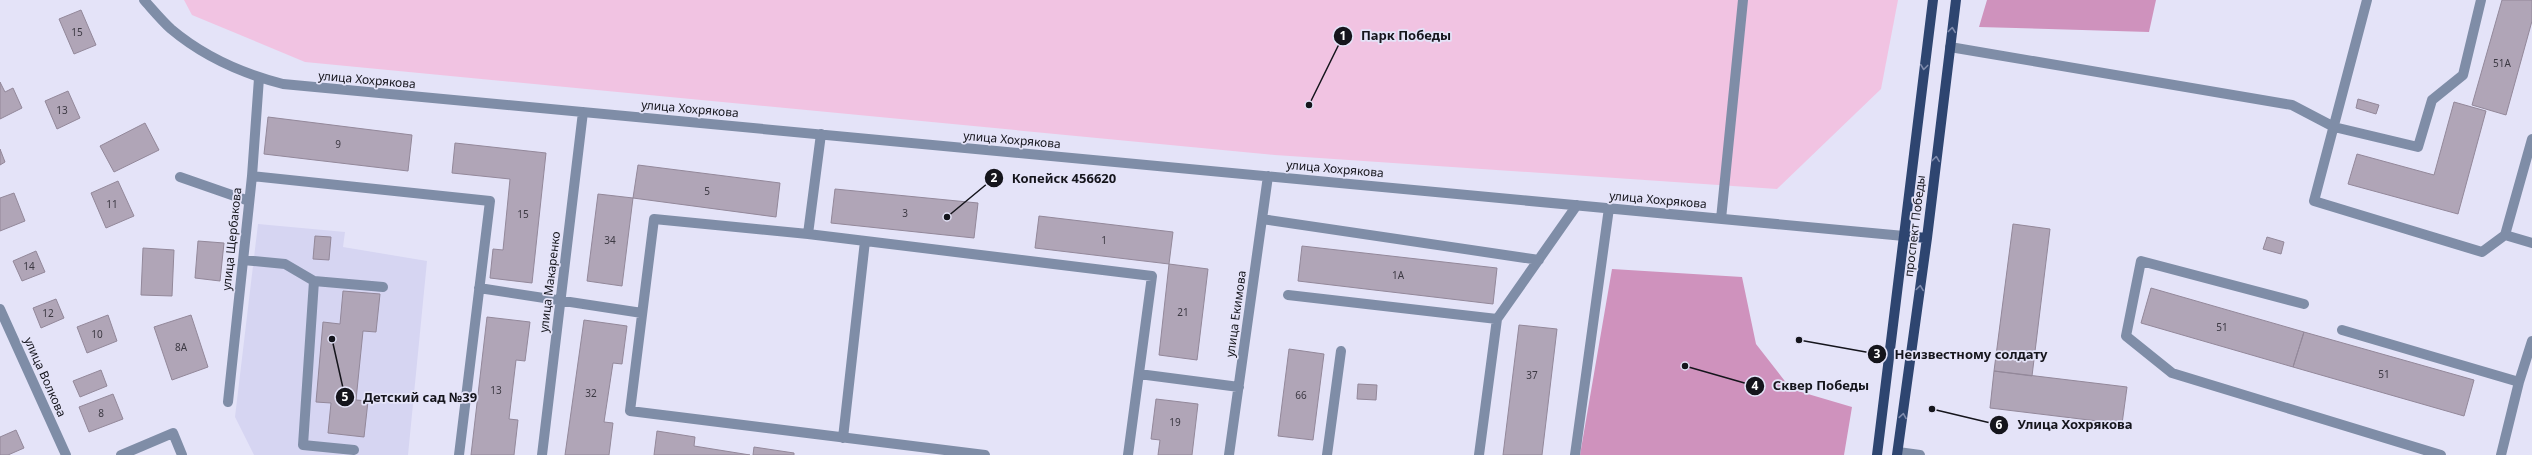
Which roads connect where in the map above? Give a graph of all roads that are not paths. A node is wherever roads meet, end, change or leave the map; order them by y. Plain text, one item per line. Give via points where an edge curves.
1 (144, 0) edge
2 (1742, 0) edge
3 (1933, 0) edge
4 (1956, 0) edge
5 (2367, 0) edge
6 (2481, 0) edge
7 (1950, 47) junction
8 (259, 78) junction
9 (583, 112) junction
10 (2334, 127) junction
11 (821, 134) junction
12 (2532, 139) edge
13 (252, 176) junction
14 (1268, 176) junction
15 (180, 177) dead end
16 (249, 201) junction
17 (1577, 205) junction
18 (1608, 208) junction
19 (1262, 219) junction
20 (1721, 219) junction
21 (808, 234) junction
22 (2505, 235) junction
23 (1904, 236) junction
24 (1927, 238) junction
25 (865, 241) junction
26 (2532, 243) edge
27 (243, 260) junction
28 (1539, 260) junction
29 (314, 282) junction
30 (383, 287) dead end
31 (479, 288) junction
32 (1288, 295) dead end
33 (562, 302) junction
34 (2304, 304) dead end
35 (0, 309) edge
36 (642, 313) junction
37 (1497, 319) junction
38 (2342, 330) dead end
39 (2532, 344) edge
40 (1341, 351) dead end
41 (1139, 374) junction
42 (2519, 382) junction
43 (1239, 387) junction
44 (228, 402) dead end
45 (843, 438) junction
46 (354, 450) dead end
47 (1897, 454) edge
48 (66, 455) edge
49 (121, 455) edge
50 (182, 455) edge
51 (459, 455) edge
52 (542, 455) edge
53 (985, 455) edge
54 (1128, 455) edge
55 (1229, 455) edge
56 (1327, 455) edge
57 (1479, 455) edge
58 (1575, 455) edge
59 (1876, 455) edge
60 (1920, 455) edge
61 (2441, 455) edge
62 (2501, 455) edge

1 - 8 street, улица Хохрякова via 172,29 211,56
2 - 20 street
3 -> 23 main road, проспект Победы
7 -> 4 main road, проспект Победы
5 - 10 street
6 - 10 street via 2463,75 2432,100 2418,146
7 - 10 street via 2292,105
24 -> 7 main road, проспект Победы
8 - 9 street, улица Хохрякова via 309,87
8 - 13 street, улица Щербакова
9 - 11 street, улица Хохрякова
9 - 33 street, улица Макаренко
10 - 22 street via 2314,201 2482,252
11 - 14 street, улица Хохрякова
11 - 21 street
12 - 22 street
13 - 16 street, улица Щербакова
13 - 31 street via 490,201
14 - 17 street, улица Хохрякова
14 - 19 street, улица Екимова
15 - 16 street
16 - 27 street, улица Щербакова
17 - 18 street, улица Хохрякова
17 - 28 street
18 - 20 street, улица Хохрякова
18 - 58 street
19 - 28 street
19 - 43 street, улица Екимова
20 - 23 street, улица Хохрякова
21 - 25 street
21 - 36 street via 654,219
22 - 26 street
23 - 24 main road
23 - 59 main road, проспект Победы
47 -> 24 main road, проспект Победы
25 - 41 street via 1152,276
25 - 45 street
27 - 29 street via 285,264
27 - 44 street, улица Щербакова
28 - 37 street
29 - 30 street
29 - 46 street via 303,445
31 - 33 street
31 - 51 street
32 - 37 street
33 - 36 street
33 - 52 street, улица Макаренко
34 - 61 street via 2142,261 2126,336 2172,373
35 - 48 street, улица Волкова
36 - 45 street via 630,411
37 - 57 street
38 - 42 street
39 - 42 street
40 - 56 street
41 - 43 street
41 - 54 street
42 - 62 street
43 - 55 street, улица Екимова
45 - 53 street
47 - 60 street
49 - 50 street via 173,433

